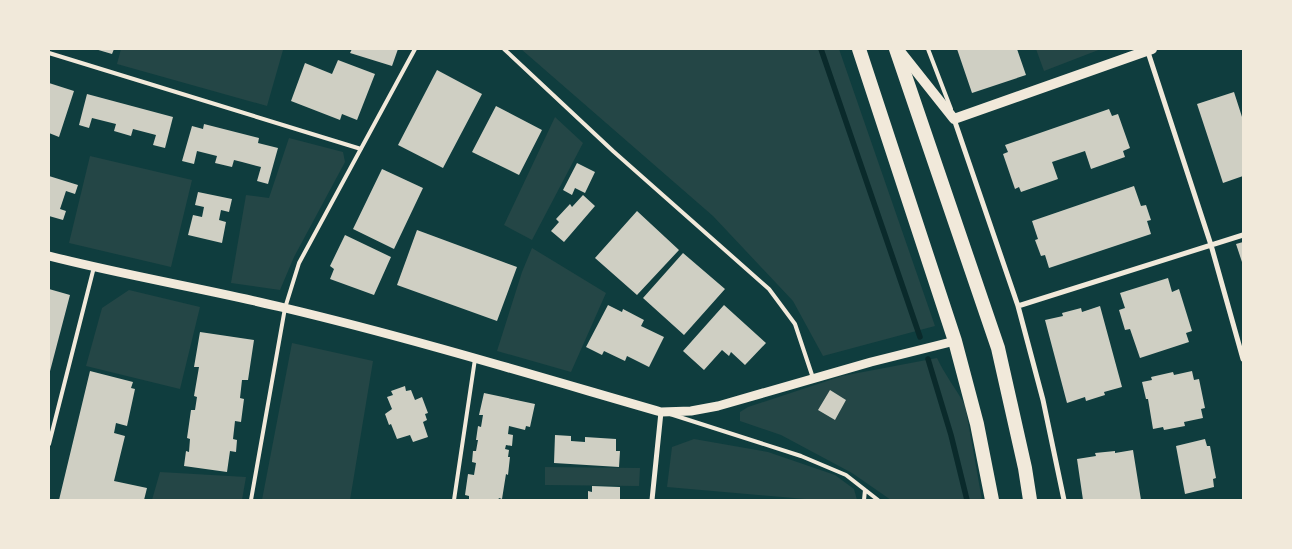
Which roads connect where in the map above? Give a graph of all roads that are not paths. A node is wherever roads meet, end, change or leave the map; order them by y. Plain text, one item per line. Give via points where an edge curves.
1 (415, 49) edge
2 (504, 49) edge
3 (859, 49) edge
4 (897, 49) edge
5 (928, 49) edge
6 (1149, 49) edge
7 (49, 53) edge
8 (954, 118) junction
9 (361, 149) junction
10 (1243, 235) edge
11 (1211, 245) junction
12 (49, 256) edge
13 (94, 267) junction
14 (1018, 306) junction
15 (285, 308) junction
16 (955, 341) junction
17 (475, 359) junction
18 (1243, 359) edge
19 (814, 380) junction
20 (661, 412) junction
21 (49, 444) edge
22 (865, 490) junction
23 (251, 500) edge
24 (454, 500) edge
25 (652, 500) edge
26 (864, 500) edge
27 (878, 500) edge
28 (992, 500) edge
29 (1030, 500) edge
30 (1064, 500) edge

1 - 9 lane
2 - 19 lane via 769,289 795,324
3 - 16 highway
4 - 8 main road
4 - 29 highway via 998,348
5 - 8 lane
6 - 8 main road
6 - 11 street
7 - 9 lane
8 - 14 street
9 - 15 lane via 299,263
10 - 11 street
11 - 14 street
11 - 18 street
12 - 13 street
13 - 15 street
13 - 21 lane
14 - 30 street via 1043,400
15 - 17 street
15 - 23 lane
16 - 19 street
16 - 28 highway via 977,424
17 - 20 street
17 - 24 lane
19 - 20 street via 718,406
20 - 22 lane via 801,456 846,475
20 - 25 street
22 - 26 lane
22 - 27 lane

